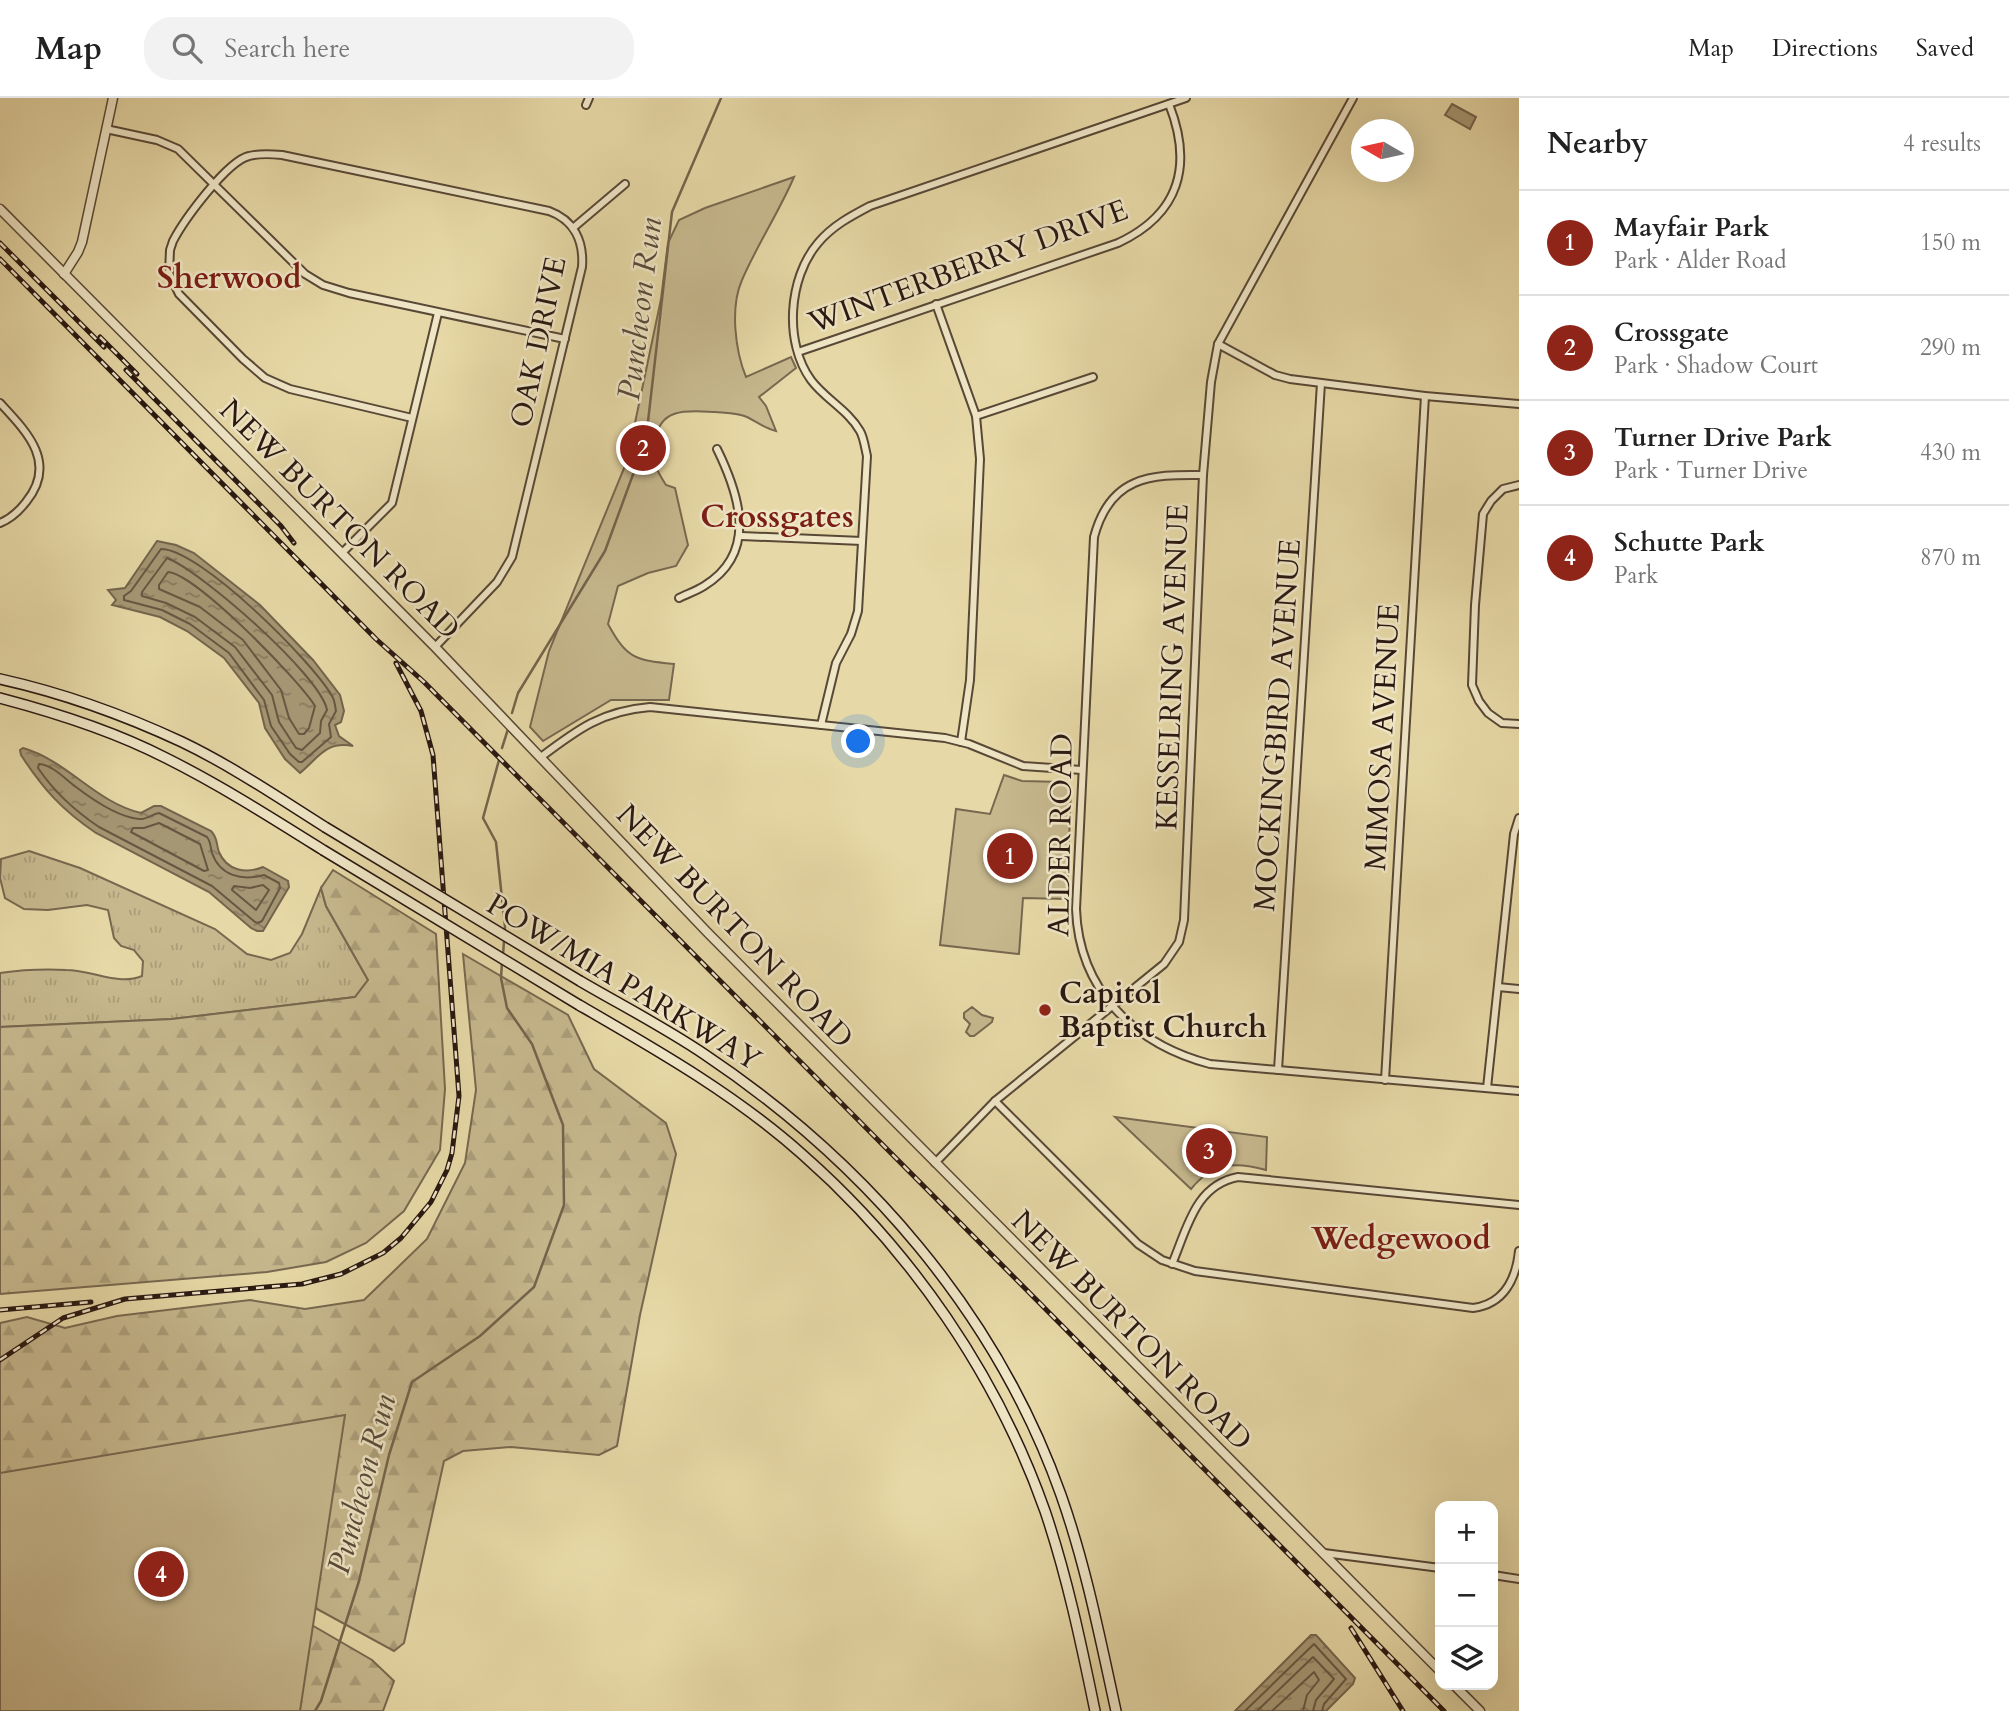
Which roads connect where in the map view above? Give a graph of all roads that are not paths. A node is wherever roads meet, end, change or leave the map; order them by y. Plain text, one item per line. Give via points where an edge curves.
1 (113, 98) edge
2 (1186, 98) edge
3 (1353, 98) edge
4 (1169, 104) junction
5 (106, 129) junction
6 (215, 184) junction
7 (625, 184) dead end
8 (0, 209) edge
9 (573, 228) junction
10 (64, 274) junction
11 (936, 304) junction
12 (438, 313) junction
13 (565, 339) junction
14 (1218, 344) junction
15 (798, 352) junction
16 (1093, 377) dead end
17 (1321, 383) junction
18 (1425, 396) junction
19 (0, 403) edge
20 (1519, 404) edge
21 (976, 416) junction
22 (412, 418) junction
23 (717, 449) dead end
24 (1203, 475) junction
25 (1519, 485) edge
26 (0, 523) edge
27 (741, 536) junction
28 (862, 541) junction
29 (342, 553) junction
30 (679, 598) dead end
31 (435, 648) junction
32 (0, 679) edge
33 (0, 698) edge
34 (1519, 724) edge
35 (821, 725) junction
36 (961, 742) junction
37 (541, 757) junction
38 (1082, 770) junction
39 (1519, 818) edge
40 (1509, 887) junction
41 (1519, 888) edge
42 (1498, 987) junction
43 (1519, 989) edge
44 (1113, 1005) junction
45 (1279, 1070) junction
46 (1385, 1080) junction
47 (1487, 1088) junction
48 (1519, 1091) edge
49 (995, 1101) junction
50 (935, 1163) junction
51 (1519, 1205) edge
52 (1519, 1251) edge
53 (1172, 1264) junction
54 (1322, 1553) junction
55 (1435, 1567) edge
56 (1498, 1576) edge
57 (1519, 1579) edge
58 (1435, 1666) edge
59 (1459, 1690) edge
60 (1095, 1711) edge
61 (1116, 1711) edge
62 (1480, 1711) edge

1 - 5 street
2 - 4 street
3 - 14 street, KESSELRING AVENUE
4 - 11 street, WINTERBERRY DRIVE via 1181,146 1180,170 1171,197 1140,232
4 - 15 street via 870,206 839,223 817,243 800,276 793,313
5 - 6 street via 168,143
5 - 10 street via 82,242
6 - 9 street, OAK DRIVE via 241,159 282,155 549,211
6 - 12 street via 313,280
6 - 22 street, OAK DRIVE via 170,250 169,273 180,294 254,369 276,383
7 - 9 street
8 - 10 street, NEW BURTON ROAD
9 - 13 street, OAK DRIVE via 581,243 582,267
10 - 29 street, NEW BURTON ROAD
11 - 15 street, WINTERBERRY DRIVE
11 - 21 street
12 - 13 street
12 - 22 street
13 - 31 street, OAK DRIVE via 509,564
14 - 17 street via 1275,375
14 - 24 street, KESSELRING AVENUE
15 - 28 street via 810,378 861,432 867,457
16 - 21 street
17 - 18 street
17 - 45 street, MOCKINGBIRD AVENUE
18 - 20 street
18 - 46 street, MIMOSA AVENUE
19 - 26 street via 27,432 39,462 39,481 31,496
21 - 36 street via 980,459 977,557 970,680
22 - 29 street via 392,503
23 - 27 street via 735,493
24 - 38 street, ALDER ROAD via 1158,475 1136,482 1109,504 1098,524 1092,553
24 - 44 street, KESSELRING AVENUE via 1182,933 1170,959
25 - 34 street via 1503,489 1483,514 1472,685 1488,713 1502,723
27 - 28 street
27 - 30 street via 727,567 705,586
28 - 35 street via 858,611 836,663
29 - 31 street, NEW BURTON ROAD
31 - 37 street, NEW BURTON ROAD
32 - 61 main road, POW/MIA PARKWAY, bridge via 77,700 184,743 247,778 702,1052 833,1154 930,1258 1012,1385 1045,1454 1080,1555
33 - 60 main road, POW/MIA PARKWAY, bridge via 50,711 163,756 215,783 716,1088 842,1191 938,1305 988,1384 1044,1508 1073,1605
35 - 36 street
35 - 37 street via 636,708 581,727
36 - 38 street via 1023,766
37 - 50 street, NEW BURTON ROAD
38 - 44 street, ALDER ROAD via 1077,929 1093,980
39 - 40 street
40 - 41 street
40 - 42 street
42 - 43 street
42 - 47 street
44 - 45 street, ALDER ROAD via 1143,1034 1189,1059
44 - 49 street, KESSELRING AVENUE
45 - 46 street, ALDER ROAD
46 - 47 street, ALDER ROAD
47 - 48 street, ALDER ROAD
49 - 50 street, KESSELRING AVENUE
49 - 53 street via 1138,1244
50 - 54 street, NEW BURTON ROAD
51 - 53 street via 1248,1177 1227,1179 1199,1203
52 - 53 street via 1509,1287 1492,1303 1473,1308 1234,1277
54 - 55 street
54 - 58 street, NEW BURTON ROAD
56 - 57 street
59 - 62 street

